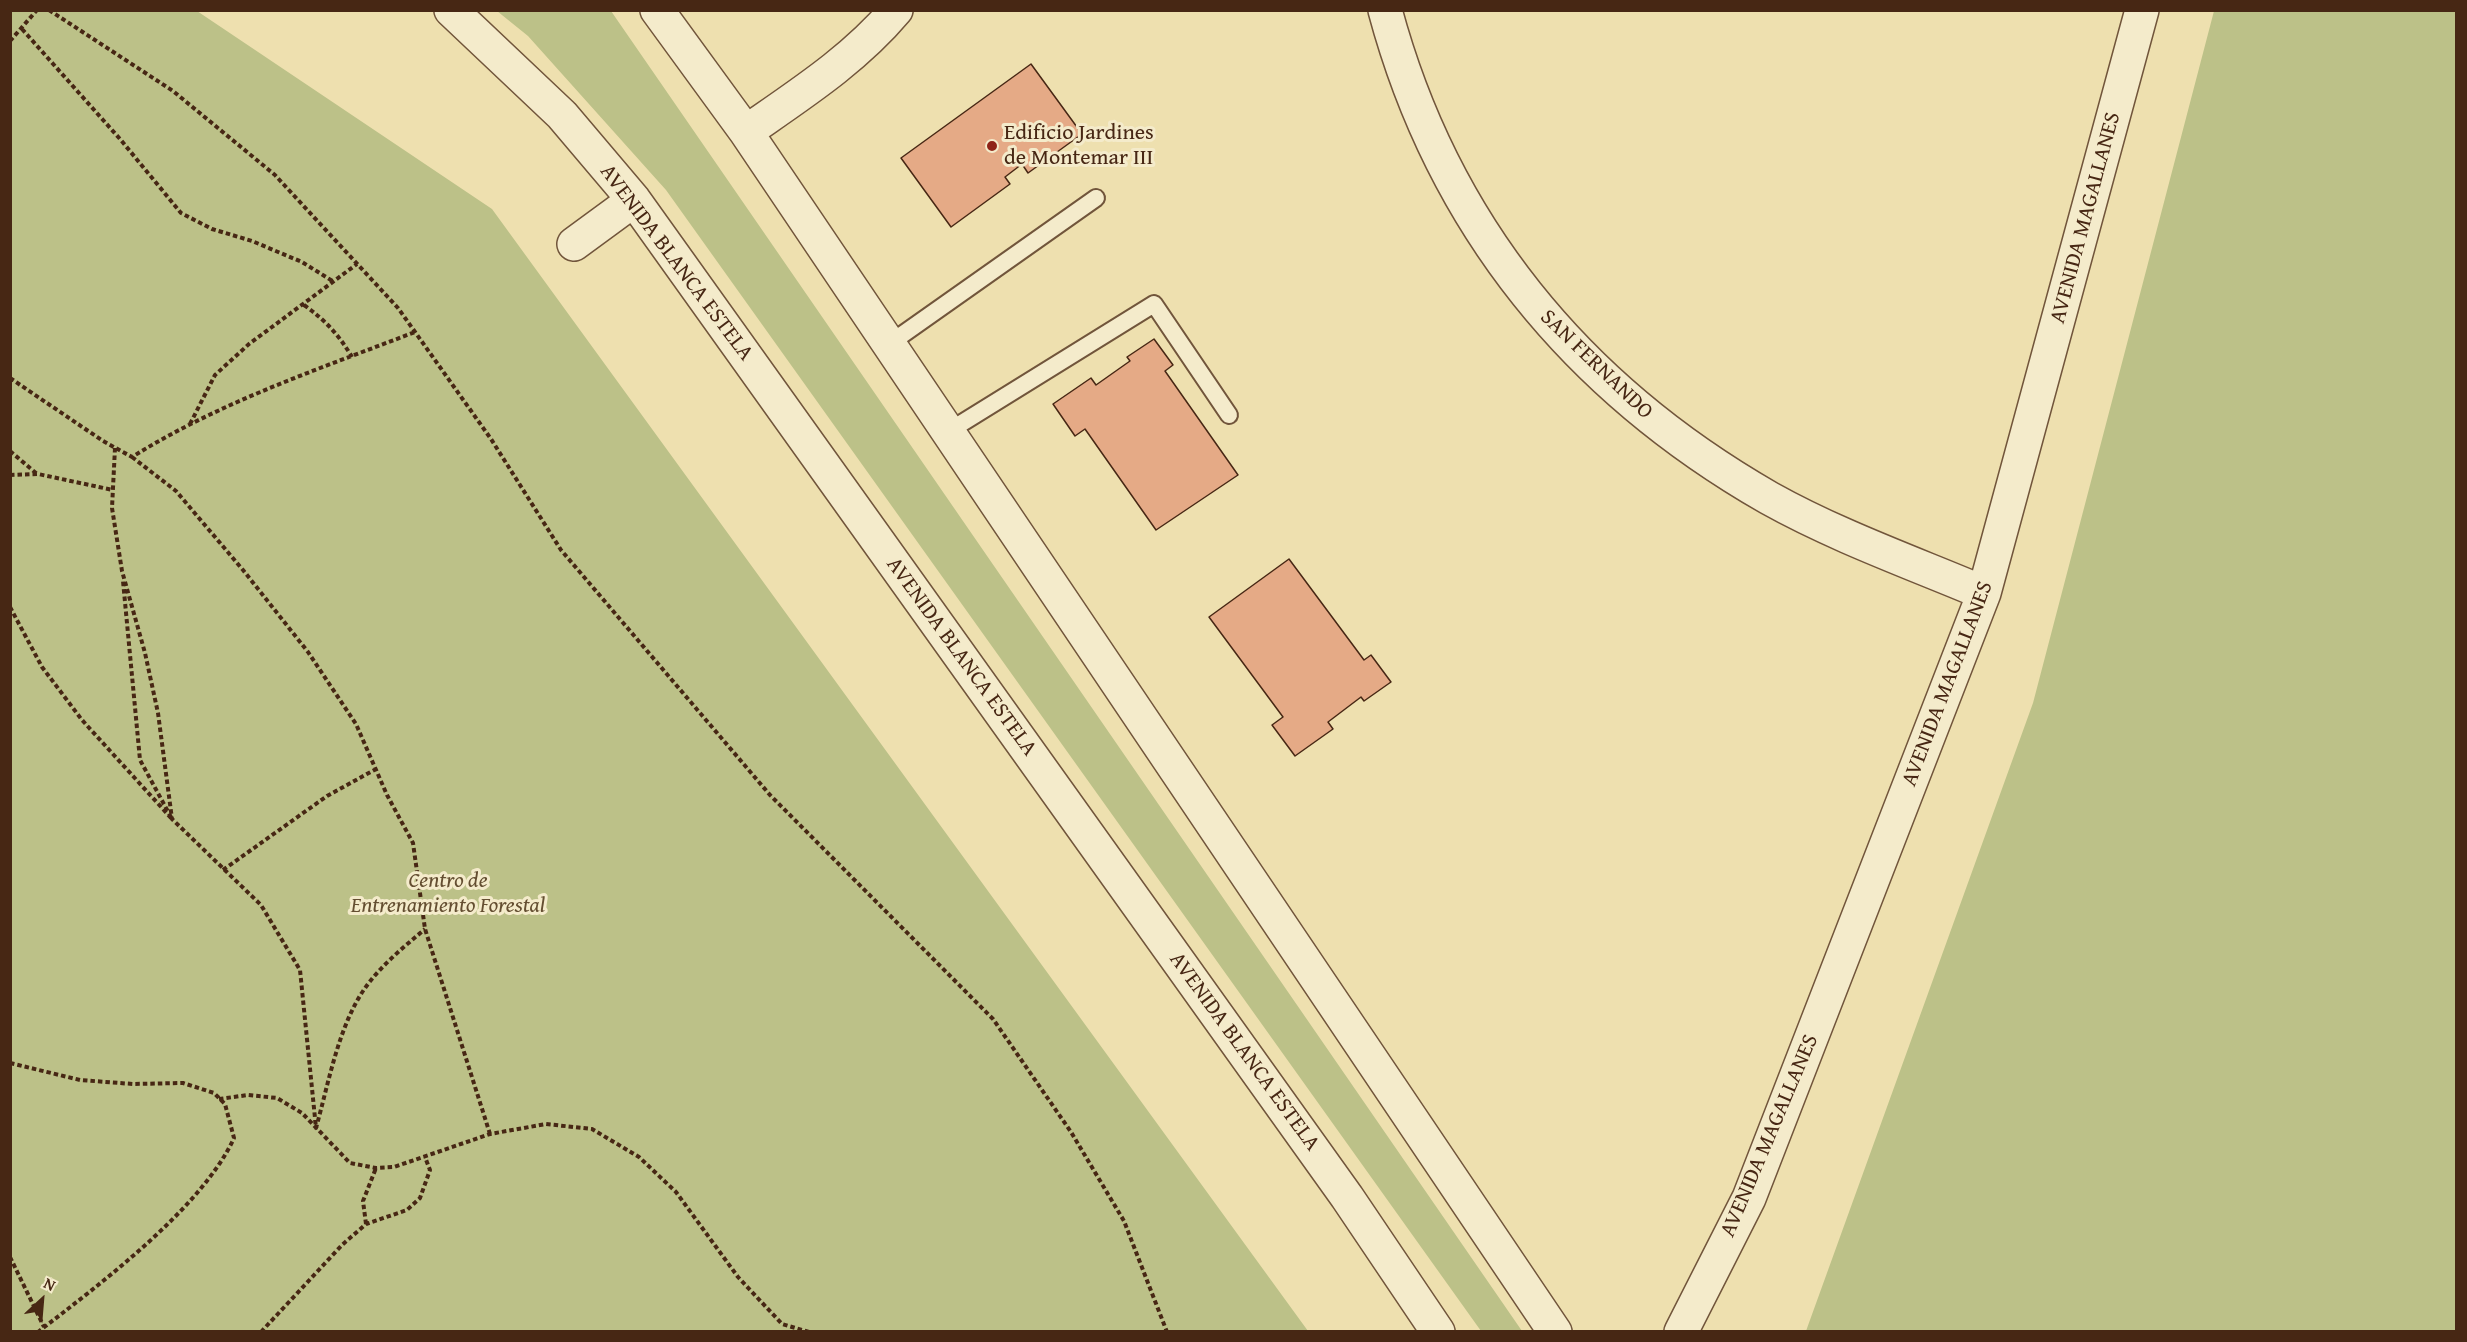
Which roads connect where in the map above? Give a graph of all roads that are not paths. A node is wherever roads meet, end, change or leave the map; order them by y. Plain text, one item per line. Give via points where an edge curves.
1 (451, 10) edge
2 (657, 10) edge
3 (896, 10) edge
4 (1385, 10) edge
5 (2142, 10) edge
6 (746, 132) junction
7 (1096, 198) dead end
8 (633, 200) junction
9 (574, 244) dead end
10 (889, 344) junction
11 (1229, 415) dead end
12 (949, 431) junction
13 (1984, 593) junction
14 (1438, 1332) edge
15 (1556, 1332) edge
16 (1681, 1332) edge

1 - 8 street, AVENIDA BLANCA ESTELA via 562,115
2 - 6 street
3 - 6 street via 854,53
4 - 13 street, SAN FERNANDO via 1426,128 1454,186 1525,293 1567,343 1613,388 1707,460 1772,499
5 - 13 street, AVENIDA MAGALLANES
6 - 10 street
7 - 10 lane
8 - 9 street
8 - 14 street, AVENIDA BLANCA ESTELA via 1347,1197
10 - 12 street
11 - 12 lane via 1154,304
12 - 15 street
13 - 16 street, AVENIDA MAGALLANES via 1749,1198

